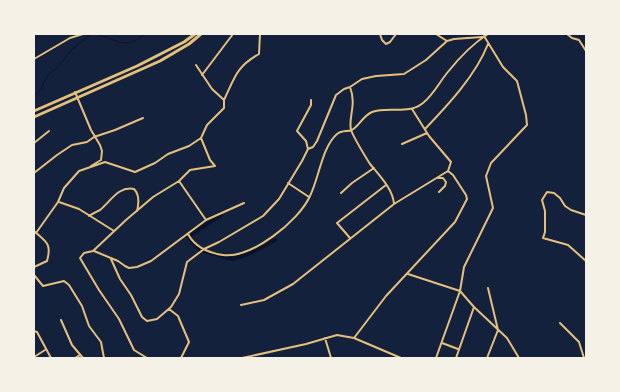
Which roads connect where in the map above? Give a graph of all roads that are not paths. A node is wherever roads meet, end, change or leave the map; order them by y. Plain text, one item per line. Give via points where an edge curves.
1 (83, 34) edge
2 (195, 34) edge
3 (201, 34) edge
4 (233, 34) edge
5 (260, 34) edge
6 (380, 34) edge
7 (396, 34) edge
8 (436, 34) edge
9 (488, 34) edge
10 (567, 34) edge
11 (484, 36) junction
12 (447, 41) junction
13 (488, 44) junction
14 (586, 51) edge
15 (34, 59) edge
16 (196, 65) dead end
17 (202, 75) junction
18 (350, 87) junction
19 (75, 92) junction
20 (78, 97) junction
21 (224, 100) junction
22 (311, 100) dead end
23 (412, 109) junction
24 (34, 112) edge
25 (34, 117) edge
26 (143, 118) dead end
27 (424, 129) junction
28 (351, 130) junction
29 (49, 131) dead end
30 (427, 133) junction
31 (94, 137) junction
32 (201, 138) junction
33 (34, 143) edge
34 (402, 144) dead end
35 (308, 149) junction
36 (89, 167) junction
37 (374, 168) junction
38 (448, 171) junction
39 (34, 174) edge
40 (436, 178) junction
41 (179, 181) junction
42 (288, 183) junction
43 (386, 185) junction
44 (439, 192) dead end
45 (341, 193) dead end
46 (310, 198) junction
47 (58, 202) junction
48 (244, 203) dead end
49 (394, 204) junction
50 (137, 211) junction
51 (586, 215) edge
52 (88, 216) junction
53 (206, 220) junction
54 (114, 231) junction
55 (35, 232) edge
56 (188, 234) junction
57 (350, 238) junction
58 (204, 249) junction
59 (93, 251) junction
60 (111, 259) junction
61 (586, 261) edge
62 (34, 267) edge
63 (408, 274) junction
64 (34, 275) edge
65 (488, 288) dead end
66 (460, 291) junction
67 (241, 305) dead end
68 (474, 307) junction
69 (169, 309) junction
70 (61, 320) dead end
71 (560, 323) dead end
72 (498, 330) junction
73 (34, 331) edge
74 (325, 338) junction
75 (354, 338) junction
76 (442, 343) junction
77 (45, 350) junction
78 (459, 350) junction
79 (80, 355) junction
80 (34, 357) edge
81 (51, 358) edge
82 (76, 358) edge
83 (83, 358) edge
84 (104, 358) edge
85 (146, 358) edge
86 (181, 358) edge
87 (242, 358) edge
88 (331, 358) edge
89 (401, 358) edge
90 (436, 358) edge
91 (456, 358) edge
92 (487, 358) edge
93 (520, 358) edge
94 (584, 358) edge

1 - 15 street
2 - 19 highway via 137,66
3 - 20 highway via 160,61
4 - 17 street
5 - 21 street via 259,54 239,68
6 - 7 street via 386,44
8 - 12 street
9 - 11 street
10 - 14 street via 578,40
11 - 12 street
11 - 13 street
11 - 23 street via 460,57 423,103
12 - 18 street via 404,74 362,79
13 - 27 street via 458,92
13 - 66 street via 517,81 527,125 491,163 486,176 493,208 464,267
16 - 17 street
17 - 21 street
18 - 28 street via 353,96
18 - 35 street via 336,95 318,141
19 - 20 street
19 - 24 highway
20 - 25 highway
20 - 31 street
21 - 32 street via 224,108 207,125
22 - 35 street via 297,131
23 - 27 street
23 - 28 street via 371,112
26 - 31 street
27 - 30 street
28 - 37 street
28 - 46 street via 337,134 330,144
29 - 33 street
30 - 34 street
30 - 38 street via 451,162
31 - 36 street via 102,156
31 - 39 street via 57,155
32 - 36 street via 135,172 109,162
32 - 41 street via 215,166 190,170
35 - 42 street
36 - 47 street via 73,177
37 - 43 street
37 - 45 street
38 - 40 street
38 - 63 street via 467,199 455,222
40 - 44 street via 446,181
40 - 49 street
41 - 50 street
41 - 53 street
42 - 46 street
42 - 58 street via 263,216
43 - 49 street
43 - 57 street via 337,224
46 - 58 street via 280,231 245,252 232,256
47 - 52 street via 79,209
47 - 55 street
48 - 53 street
49 - 57 street
50 - 52 street via 137,192 127,188
50 - 54 street
51 - 61 street via 570,210 554,194 547,192 543,196 546,232 543,238 568,245
52 - 54 street
53 - 56 street
54 - 59 street
55 - 62 street via 50,248 47,261
56 - 58 street
56 - 60 street via 151,261 137,267 129,268
57 - 67 street via 292,284 264,300
58 - 69 street via 186,262 179,294
59 - 60 street
59 - 85 street via 84,252 80,259 119,319 134,350
60 - 69 street via 142,317 147,321 157,319
63 - 66 street
63 - 75 street
64 - 84 street via 43,286 64,281 69,285 89,326 101,342
65 - 72 street
66 - 68 street
66 - 76 street
68 - 72 street
68 - 78 street
69 - 86 street via 178,316 190,342
70 - 79 street
71 - 94 street via 579,342
72 - 92 street
72 - 93 street
73 - 77 street
74 - 75 street via 337,335
74 - 87 street
74 - 88 street
75 - 89 street
76 - 78 street
76 - 90 street
77 - 80 street
77 - 81 street
78 - 91 street
79 - 82 street
79 - 83 street

